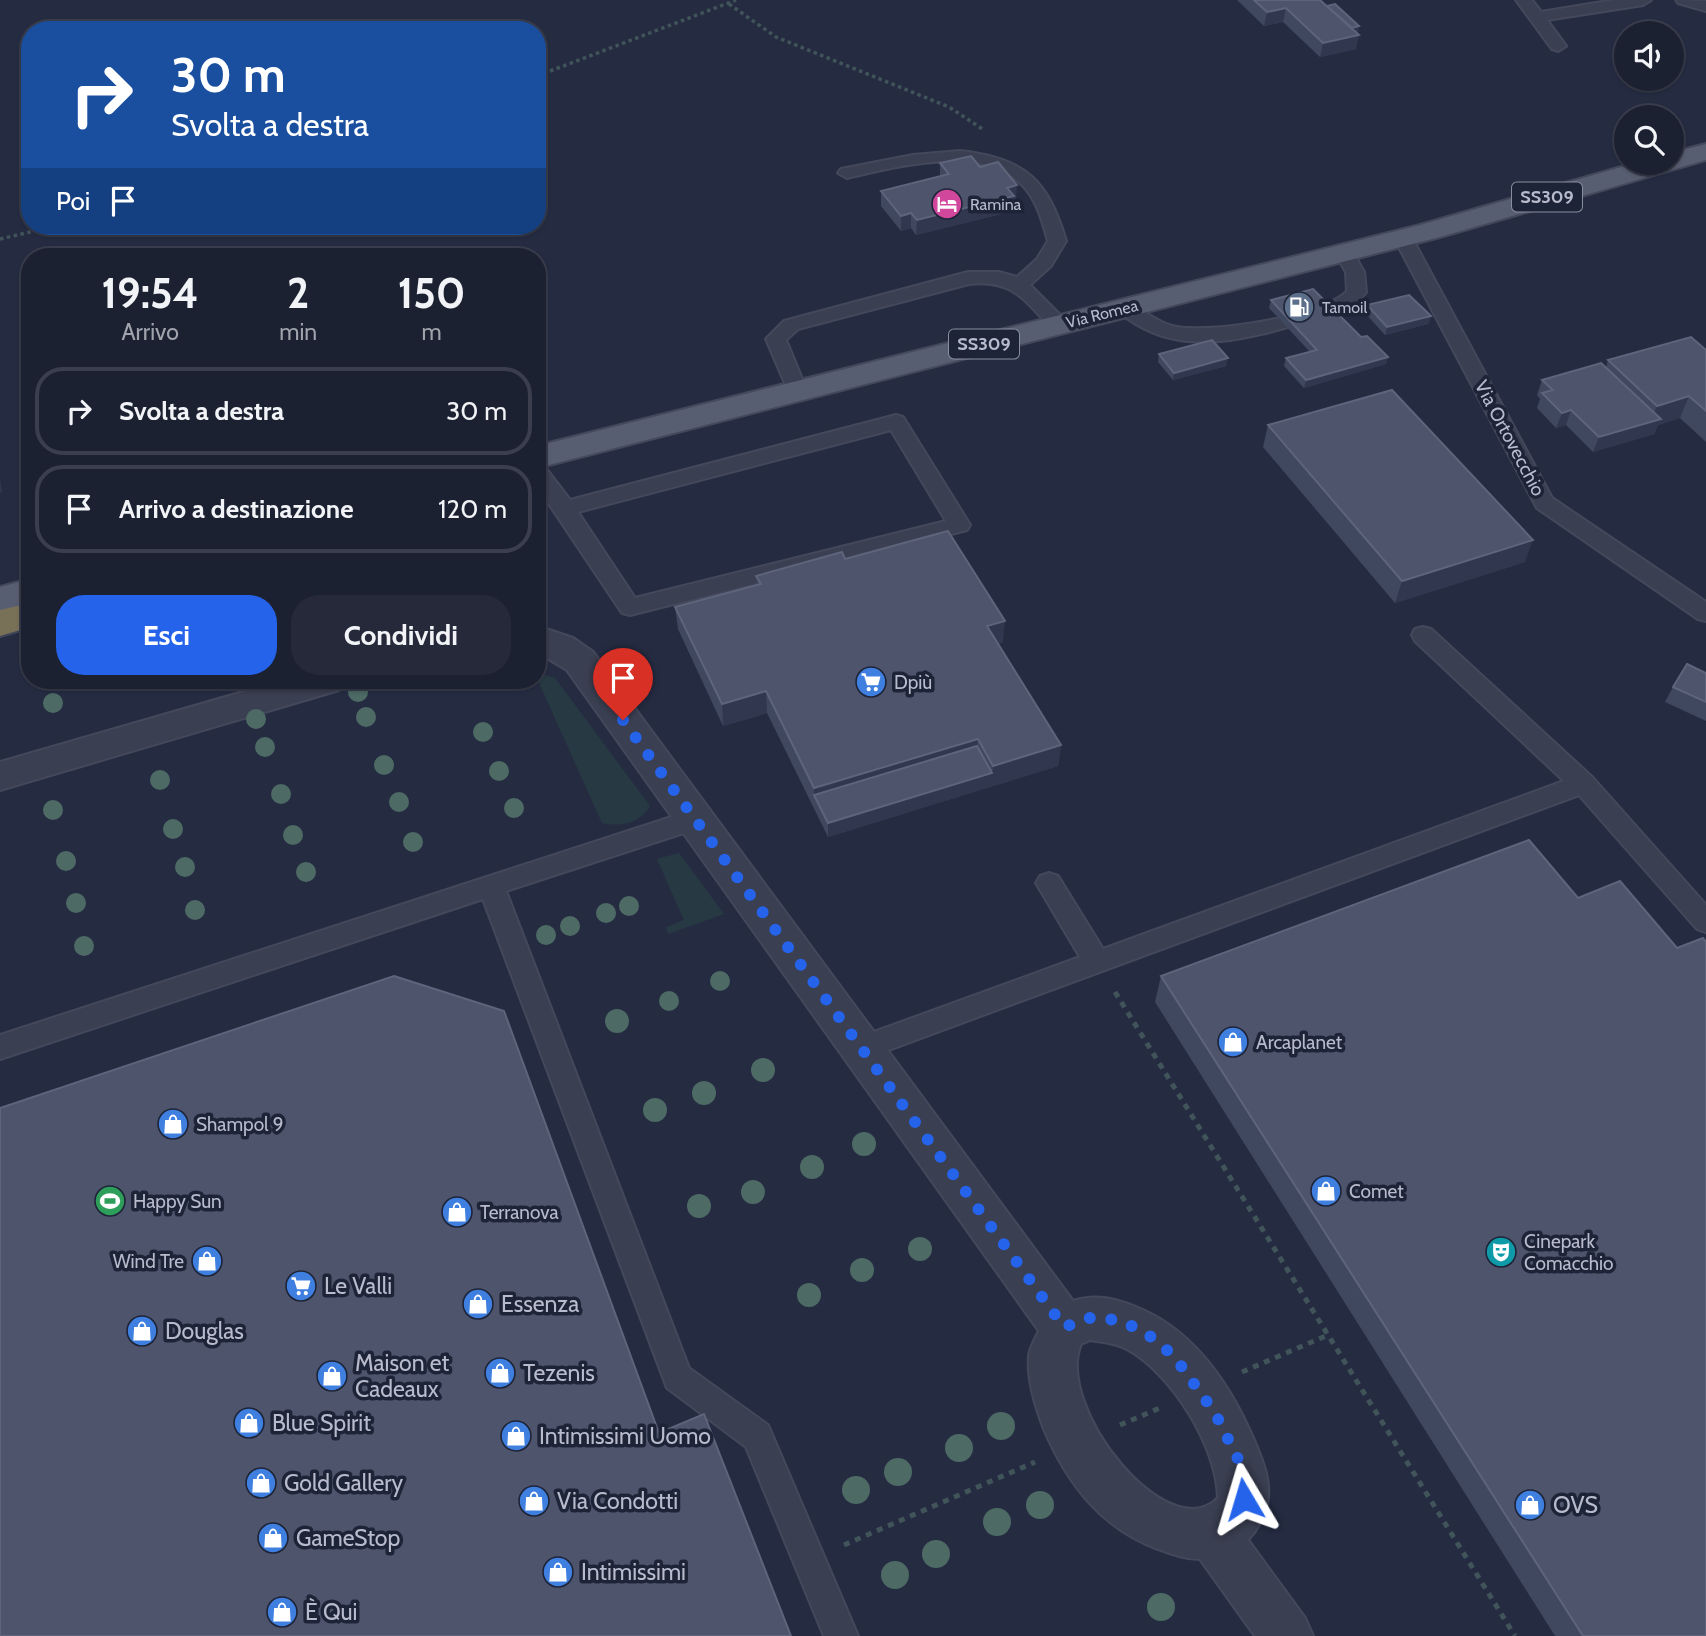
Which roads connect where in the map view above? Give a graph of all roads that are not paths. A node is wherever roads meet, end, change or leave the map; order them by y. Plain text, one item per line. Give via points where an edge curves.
1 (1524, 0) edge
2 (1643, 0) edge
3 (1684, 0) edge
4 (1706, 6) edge
5 (1537, 17) junction
6 (1558, 46) dead end
7 (1706, 152) edge
8 (1684, 158) edge
9 (847, 173) dead end
10 (1622, 175) edge
11 (1403, 238) junction
12 (1345, 253) junction
13 (1020, 284) junction
14 (1124, 308) junction
15 (1059, 325) junction
16 (797, 391) junction
17 (546, 455) edge
18 (546, 483) edge
19 (565, 508) junction
20 (21, 594) edge
21 (0, 600) edge
22 (1706, 613) edge
23 (21, 617) edge
24 (0, 623) edge
25 (1423, 635) dead end
26 (546, 642) edge
27 (299, 689) edge
28 (0, 776) edge
29 (1583, 784) junction
30 (695, 819) junction
31 (1049, 883) dead end
32 (491, 886) junction
33 (1706, 922) edge
34 (1097, 962) junction
35 (0, 1047) edge
36 (862, 1048) junction
37 (1064, 1327) junction
38 (1213, 1535) junction
39 (841, 1636) edge
40 (1287, 1636) edge

1 - 5 lane
2 - 5 lane
3 - 4 lane
5 - 6 lane
7 - 8 main road
9 - 13 lane via 945,156 988,159 1023,175 1049,210 1057,241 1044,262
10 - 11 main road, Via Romea / SS309
11 - 12 main road, Via Romea / SS309
11 - 22 lane, Via Ortovecchio via 1544,503
12 - 14 main road, Via Romea / SS309
12 - 14 lane via 1355,272 1357,292 1346,304 1226,336 1189,337 1164,331
13 - 15 lane
13 - 16 lane via 990,275 968,278 791,326 776,339
14 - 15 main road, Via Romea / SS309
15 - 16 main road, Via Romea / SS309
16 - 17 main road, Via Romea / SS309
18 - 19 lane
19 - 19 lane via 630,607 959,525 896,422
20 - 21 main road
23 - 24 highway
25 - 29 lane
26 - 30 street via 580,661
27 - 28 street
29 - 33 lane
29 - 34 lane
30 - 32 lane
30 - 36 street
31 - 34 lane
32 - 35 lane
32 - 39 lane via 678,1378 757,1436
34 - 36 lane
36 - 37 street
37 - 38 street via 1053,1354 1055,1388 1076,1445 1097,1476 1126,1504 1151,1519 1178,1531
37 - 38 street via 1090,1318 1118,1320 1145,1332 1174,1356 1200,1391 1239,1461 1244,1499 1235,1520
38 - 40 street

